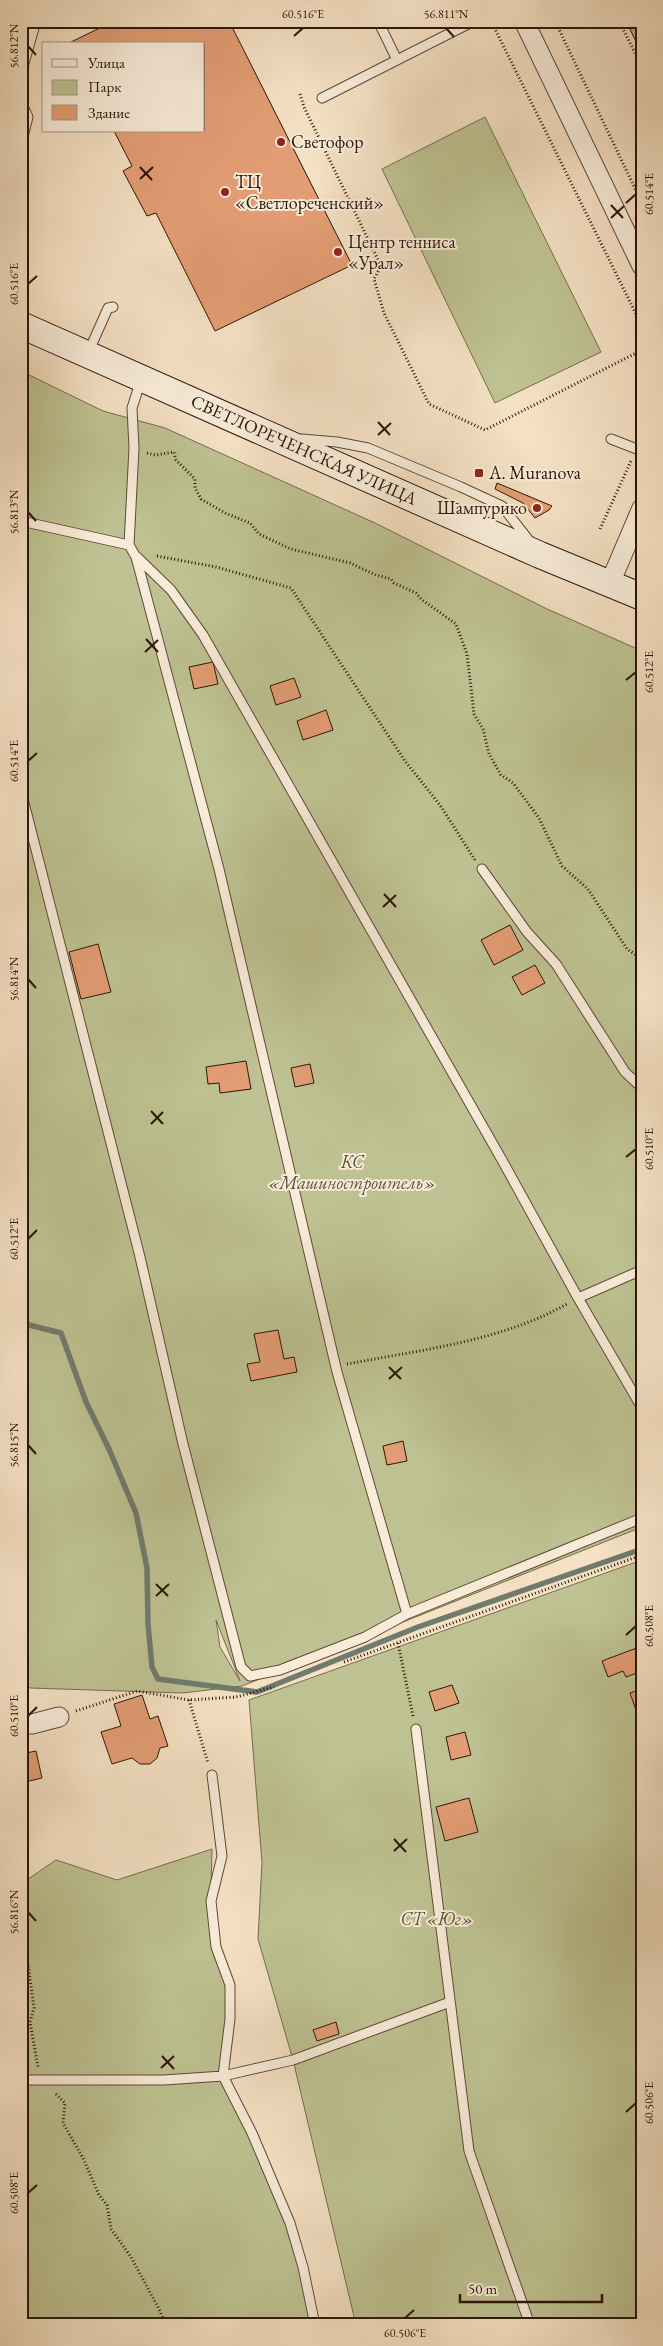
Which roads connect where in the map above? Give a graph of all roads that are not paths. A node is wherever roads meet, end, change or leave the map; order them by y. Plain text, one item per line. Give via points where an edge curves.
1 (36, 21) edge
2 (378, 21) edge
3 (474, 21) edge
4 (524, 21) edge
5 (397, 60) junction
6 (21, 74) edge
7 (322, 98) dead end
8 (21, 102) edge
9 (21, 145) edge
10 (642, 266) edge
11 (113, 307) dead end
12 (21, 325) edge
13 (88, 353) junction
14 (142, 378) junction
15 (612, 439) dead end
16 (639, 450) edge
17 (642, 508) edge
18 (21, 521) edge
19 (130, 545) junction
20 (136, 557) junction
21 (610, 583) junction
22 (642, 597) edge
23 (21, 791) edge
24 (482, 869) road end
25 (642, 1088) edge
26 (642, 1270) edge
27 (578, 1298) junction
28 (642, 1408) edge
29 (642, 1518) edge
30 (407, 1614) junction
31 (59, 1717) dead end
32 (21, 1723) edge
33 (416, 1729) road end
34 (212, 1775) road end
35 (450, 2002) junction
36 (223, 2076) junction
37 (21, 2080) edge
38 (315, 2325) edge
39 (530, 2325) edge

1 - 6 lane
2 - 5 lane
3 - 5 lane
4 - 10 street
5 - 7 lane
8 - 9 lane via 28,117
11 - 13 lane via 108,308
12 - 13 main road, СВЕТЛОРЕЧЕНСКАЯ УЛИЦА
13 - 14 main road, СВЕТЛОРЕЧЕНСКАЯ УЛИЦА
14 - 19 lane via 132,408 134,451
14 - 21 main road, СВЕТЛОРЕЧЕНСКАЯ УЛИЦА
15 - 16 lane
17 - 21 street
18 - 19 lane
19 - 20 lane
20 - 27 lane via 171,590 203,635
20 - 30 lane via 219,869 335,1366
21 - 22 main road, СВЕТЛОРЕЧЕНСКАЯ УЛИЦА
23 - 30 lane via 241,1667 250,1676 280,1670 365,1637
24 - 25 lane via 526,932 556,964 625,1072
26 - 27 lane
27 - 28 lane
29 - 30 lane
31 - 32 street via 32,1724
33 - 35 lane
34 - 36 lane via 222,1856 211,1901 216,1947 230,1985 230,2019
35 - 36 lane via 305,2056
35 - 39 lane via 469,2151
36 - 37 lane via 164,2080
36 - 38 lane via 252,2133 290,2223

